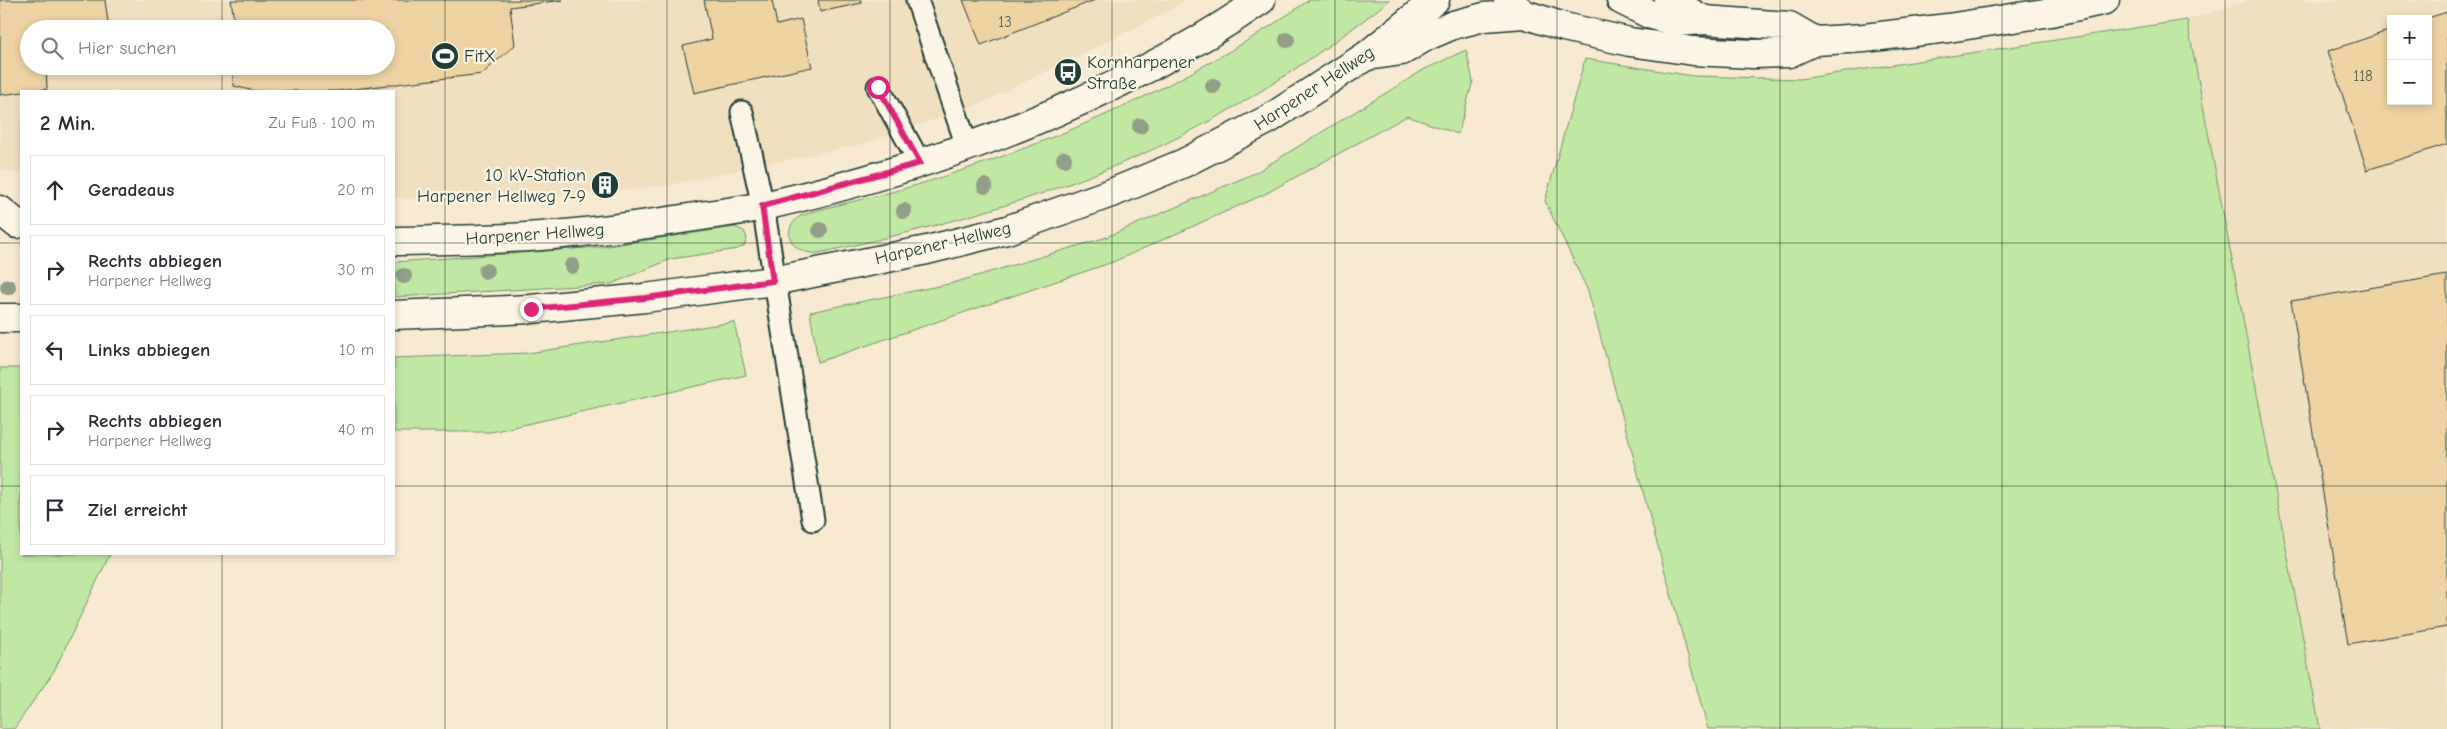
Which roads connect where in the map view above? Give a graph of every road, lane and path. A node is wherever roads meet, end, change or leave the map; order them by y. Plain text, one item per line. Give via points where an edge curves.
1 (917, 0) edge
2 (1261, 0) edge
3 (1435, 0) edge
4 (1621, 0) edge
5 (1668, 0) edge
6 (2105, 0) edge
7 (1516, 7) edge
8 (1704, 20) junction
9 (1815, 41) junction
10 (1366, 56) junction
11 (878, 87) dead end
12 (742, 112) dead end
13 (968, 146) junction
14 (920, 163) junction
15 (762, 206) junction
16 (395, 241) edge
17 (773, 281) junction
18 (395, 315) edge
19 (0, 318) edge
20 (20, 318) edge
21 (813, 520) dead end

1 - 13 lane
2 - 13 main road, Harpener Hellweg via 1214,33 1135,74 1077,102
3 - 10 main road, Harpener Hellweg
4 - 8 main road via 1649,14 1676,22
5 - 8 main road
6 - 9 main road via 1948,28
7 - 9 main road via 1564,27 1630,42 1693,51 1789,53
7 - 10 main road via 1453,25 1402,51
8 - 9 main road via 1789,26
10 - 17 main road, Harpener Hellweg via 1269,119 1184,163 1114,192 1007,230 927,250
11 - 14 lane
12 - 15 lane
13 - 14 main road, Harpener Hellweg
14 - 15 main road, Harpener Hellweg
15 - 16 main road, Harpener Hellweg via 556,234
15 - 17 lane
17 - 18 main road, Harpener Hellweg via 531,309
17 - 21 lane
19 - 20 main road

